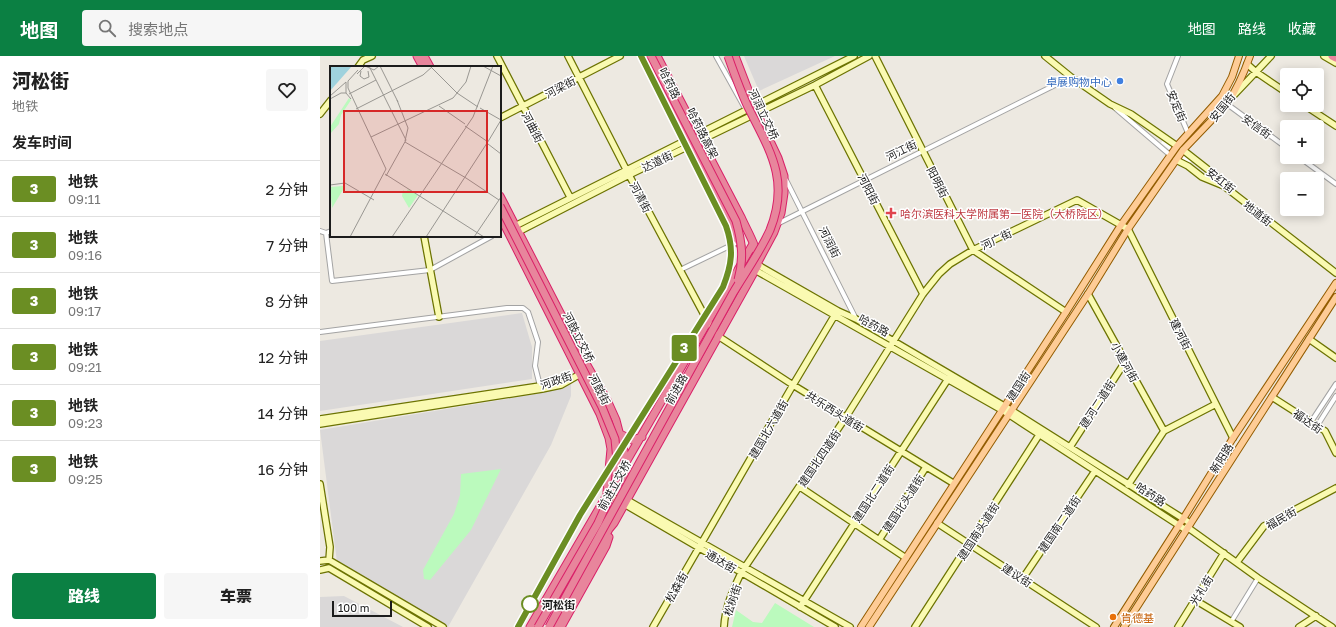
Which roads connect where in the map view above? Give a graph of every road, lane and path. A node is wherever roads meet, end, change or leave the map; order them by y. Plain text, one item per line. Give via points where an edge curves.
1 (372, 56) edge
2 (417, 56) edge
3 (424, 56) edge
4 (429, 56) edge
5 (497, 56) edge
6 (568, 56) edge
7 (620, 56) edge
8 (643, 56) edge
9 (650, 56) edge
10 (657, 56) edge
11 (716, 56) edge
12 (728, 56) edge
13 (734, 56) edge
14 (854, 56) edge
15 (869, 56) edge
16 (875, 56) edge
17 (1045, 56) edge
18 (1178, 56) edge
19 (1239, 56) edge
20 (1250, 56) edge
21 (1271, 56) edge
22 (1324, 56) edge
23 (1332, 56) edge
24 (1336, 58) edge
25 (1336, 63) edge
26 (1247, 64) junction
27 (359, 66) edge
28 (422, 66) edge
29 (429, 66) edge
30 (434, 66) edge
31 (1256, 72) junction
32 (579, 76) junction
33 (1071, 77) junction
34 (815, 85) junction
35 (1280, 88) edge
36 (1233, 96) junction
37 (330, 101) edge
38 (1110, 104) junction
39 (1227, 104) junction
40 (523, 106) junction
41 (756, 109) junction
42 (746, 110) junction
43 (1315, 112) edge
44 (320, 114) edge
45 (501, 117) edge
46 (1336, 126) edge
47 (1188, 133) junction
48 (698, 138) junction
49 (688, 143) junction
50 (1280, 143) edge
51 (1180, 148) junction
52 (922, 152) junction
53 (1170, 155) junction
54 (1176, 160) junction
55 (1309, 164) edge
56 (628, 172) junction
57 (781, 179) junction
58 (865, 180) junction
59 (1336, 184) edge
60 (570, 197) junction
61 (501, 198) edge
62 (501, 208) edge
63 (802, 212) junction
64 (501, 218) edge
65 (777, 224) junction
66 (1121, 225) junction
67 (517, 229) junction
68 (1128, 229) junction
69 (320, 231) edge
70 (330, 231) edge
71 (326, 233) junction
72 (508, 233) junction
73 (424, 237) edge
74 (490, 237) edge
75 (738, 242) junction
76 (753, 244) junction
77 (973, 250) junction
78 (746, 255) junction
79 (757, 265) junction
80 (430, 270) junction
81 (680, 270) junction
82 (1336, 270) edge
83 (1336, 273) edge
84 (1336, 278) edge
85 (1336, 283) edge
86 (1330, 291) junction
87 (733, 294) junction
88 (923, 294) junction
89 (1088, 294) junction
90 (1336, 297) edge
91 (1066, 312) junction
92 (836, 314) junction
93 (438, 317) junction
94 (856, 319) junction
95 (708, 322) junction
96 (320, 332) edge
97 (718, 336) junction
98 (1309, 340) junction
99 (891, 344) junction
100 (1336, 358) edge
101 (1125, 362) junction
102 (588, 367) junction
103 (580, 374) junction
104 (948, 379) junction
105 (1336, 384) edge
106 (793, 385) junction
107 (540, 386) junction
108 (1336, 396) edge
109 (1272, 397) junction
110 (1216, 404) junction
111 (1003, 408) junction
112 (1010, 412) junction
113 (846, 417) junction
114 (320, 419) edge
115 (1311, 422) junction
116 (320, 424) edge
117 (1317, 426) junction
118 (1164, 431) junction
119 (620, 434) junction
120 (1039, 435) junction
121 (642, 437) junction
122 (1233, 438) junction
123 (1070, 448) junction
124 (900, 451) junction
125 (1336, 453) edge
126 (625, 464) junction
127 (926, 467) junction
128 (1095, 471) junction
129 (953, 483) junction
130 (320, 484) edge
131 (615, 485) joint
132 (1128, 485) junction
133 (800, 486) junction
134 (1334, 489) edge
135 (607, 494) junction
136 (1336, 497) edge
137 (626, 502) junction
138 (1183, 519) junction
139 (614, 523) junction
140 (854, 523) junction
141 (937, 523) junction
142 (1179, 525) junction
143 (1188, 527) junction
144 (879, 540) junction
145 (970, 544) junction
146 (700, 545) junction
147 (1224, 553) junction
148 (906, 558) junction
149 (329, 560) junction
150 (320, 561) edge
151 (1237, 562) junction
152 (320, 570) edge
153 (743, 570) junction
154 (1023, 578) junction
155 (1258, 578) junction
156 (1195, 600) junction
157 (804, 601) junction
158 (800, 607) junction
159 (1316, 616) junction
160 (1231, 622) junction
161 (428, 627) edge
162 (443, 627) edge
163 (530, 627) edge
164 (538, 627) edge
165 (549, 627) edge
166 (556, 627) edge
167 (561, 627) edge
168 (653, 627) edge
169 (724, 627) edge
170 (835, 627) edge
171 (850, 627) edge
172 (861, 627) edge
173 (869, 627) edge
174 (915, 627) edge
175 (1096, 627) edge
176 (1114, 627) edge
177 (1124, 627) edge
178 (1178, 627) edge
179 (1240, 627) edge
180 (1299, 627) edge
181 (1332, 627) edge

1 - 27 street via 363,60
2 - 28 highway
3 - 29 highway
4 - 30 highway
5 - 40 street, 河曲街
6 - 32 street, 河清街
7 - 32 street, 河梁街
8 - 49 highway, 哈药路
9 - 87 highway, 哈药路高架, bridge via 736,221 742,259
10 - 48 highway, 哈药路
11 - 42 street
12 - 57 highway, 河润立交桥, bridge via 743,96 766,141
13 - 41 highway, 河润街
14 - 41 street
15 - 34 street
16 - 52 street, 阳明街
17 - 33 street, 安红街
18 - 47 street, 安定街 via 1167,84
19 - 47 main road, 安国街 via 1222,96
20 - 26 main road, 安国街
21 - 31 street
22 - 25 street
23 - 24 highway
26 - 31 street
26 - 36 main road, 安国街
31 - 35 street
31 - 36 street
32 - 40 street, 河梁街
32 - 56 street, 河清街
33 - 38 street, 安红街
33 - 52 street, 河江街
34 - 41 street
34 - 58 street, 河阳街
36 - 39 main road, 安国街
37 - 44 street
38 - 51 street, 安红街 via 1131,114
38 - 53 street
39 - 50 street, 安信街
39 - 51 main road, 安国街
40 - 45 street, 河梁街
40 - 60 street, 河曲街
41 - 42 street
41 - 48 street
41 - 57 highway, 河润街 via 778,158
42 - 48 street
43 - 46 street
47 - 51 main road, 安国街
48 - 49 street
48 - 76 highway, 哈药路
49 - 56 street
49 - 75 highway, 哈药路
51 - 53 main road, 建国街
51 - 54 main road, 建国街
51 - 82 street, 安红街
52 - 58 street, 河江街
52 - 77 street, 阳明街
53 - 66 main road, 建国街
54 - 68 main road, 建国街
54 - 83 street, 地道街 via 1202,178 1224,186
55 - 59 street
56 - 60 street
56 - 67 street, 达道街
56 - 81 street, 河清街
57 - 63 street, 河润街
57 - 65 highway, 河润街 via 782,207
57 - 87 highway, 前进立交桥, bridge via 778,203 769,231
58 - 63 street, 河江街
58 - 88 street, 河阳街
60 - 67 street
61 - 67 highway, 河鼓街
62 - 131 highway, 河鼓立交桥, bridge via 602,407 615,439
63 - 65 street, 河江街
63 - 94 street, 河润街
64 - 72 highway, 河鼓街
65 - 79 highway
66 - 68 street, 河广街
66 - 77 street, 河广街 via 1077,200
66 - 91 main road, 建国街
67 - 72 street
67 - 102 highway, 河鼓街
68 - 89 main road, 建国街
68 - 110 street, 建河街
69 - 71 street
70 - 71 street
71 - 80 street via 332,281
72 - 103 highway, 河鼓街
73 - 80 street
74 - 80 street
75 - 78 highway, 哈药路
75 - 81 street
76 - 78 highway, 前进路
76 - 79 highway, 哈药路
77 - 88 street, 河广街 via 950,264
77 - 91 street, 阳明街
78 - 79 highway, 哈药路
78 - 95 highway, 前进路
79 - 92 street, 哈药路
79 - 97 highway, 前进路
80 - 93 street
81 - 95 street, 河清街
84 - 86 main road, 新阳路
85 - 86 main road, 新阳路
86 - 122 main road, 新阳路
87 - 165 highway, 前进立交桥, bridge
88 - 99 street, 河广街
89 - 101 street, 小建河街
89 - 112 main road, 建国街
90 - 98 main road, 新阳路
91 - 111 main road, 建国街
92 - 94 street, 哈药路
92 - 99 street, 哈药路
92 - 106 street, 建国北六道街
93 - 96 street
93 - 107 street via 523,308 528,312 538,342 535,366
94 - 99 street, 哈药路
95 - 97 street, 河清街
95 - 121 highway, 前进路
97 - 106 street, 共乐西头道街
97 - 137 highway, 前进路
98 - 100 street
98 - 109 main road, 新阳路
99 - 104 street, 哈药路
99 - 111 street, 哈药路
99 - 113 street, 建国北四道街
101 - 118 street, 小建河街
101 - 123 street, 建河二道街
102 - 103 street, 河政街
102 - 119 highway, 河鼓街 via 607,400
103 - 107 street, 河政街
103 - 116 street, 河政街 via 560,385 542,389
103 - 135 highway, 河鼓街 via 609,438 611,449
104 - 111 street, 哈药路
104 - 124 street, 建国北二道街
105 - 115 street
106 - 113 street, 共乐西头道街
106 - 146 street, 建国北六道街
107 - 114 street, 河政街
108 - 117 street
109 - 115 street, 福达街
109 - 143 main road, 新阳路
110 - 118 street
110 - 122 street, 建河街
111 - 112 street, 哈药路
111 - 129 main road, 建国街
112 - 120 street, 哈药路
112 - 123 street, 哈药路
112 - 141 main road, 建国街
113 - 124 street, 共乐西头道街
113 - 133 street, 建国北四道街
115 - 117 street, 福达街
117 - 125 street, 福达街 via 1325,432
118 - 132 street
119 - 121 highway via 632,440
119 - 126 highway, 河鼓街
120 - 128 street, 哈药路
120 - 145 street, 建国南头道街
121 - 126 highway, 前进路
122 - 138 main road, 新阳路
123 - 132 street, 哈药路
124 - 127 street, 共乐西头道街
124 - 140 street, 建国北二道街
126 - 135 highway, 前进路
126 - 137 highway, 河鼓街
127 - 129 street, 共乐西头道街
127 - 144 street, 建国北头道街
128 - 142 street, 哈药路
128 - 154 street, 建国南二道街
129 - 148 main road, 建国街
130 - 149 street via 330,547
131 - 164 highway, 前进立交桥, bridge via 598,523
132 - 138 street, 哈药路
133 - 140 street
133 - 153 street, 建国北四道街
134 - 136 street
134 - 151 street, 福民街 via 1264,526
135 - 137 street, 通达街
135 - 163 highway, 前进路
137 - 139 highway, 前进路
137 - 146 street, 通达街
138 - 142 main road, 新阳路
138 - 143 street, 哈药路
139 - 166 highway, 前进路
139 - 167 highway, 前进路 via 606,546
140 - 144 street
140 - 157 street, 建国北二道街
141 - 145 street, 建议街
141 - 173 main road, 建国街
142 - 143 street, 哈药路
142 - 176 main road, 新阳路
143 - 147 street, 哈药路
143 - 177 main road, 新阳路
144 - 148 street
145 - 154 street, 建议街
145 - 174 street, 建国南头道街
146 - 153 street, 通达街
146 - 168 street, 松森街
147 - 151 street, 哈药路
147 - 156 street, 光礼街
148 - 172 main road, 建国街
149 - 150 street
149 - 162 street
151 - 155 street, 哈药路
152 - 161 street via 329,568
153 - 157 street, 通达街
153 - 158 street, 通达街
153 - 169 street, 松树街 via 730,598
154 - 175 street, 建议街
155 - 159 street, 哈药路
155 - 160 street
156 - 160 street
156 - 178 street, 光礼街
157 - 158 street, 建国北二道街
157 - 171 street, 通达街
158 - 170 street, 通达街
159 - 180 street
159 - 181 street, 哈药路
160 - 179 street

